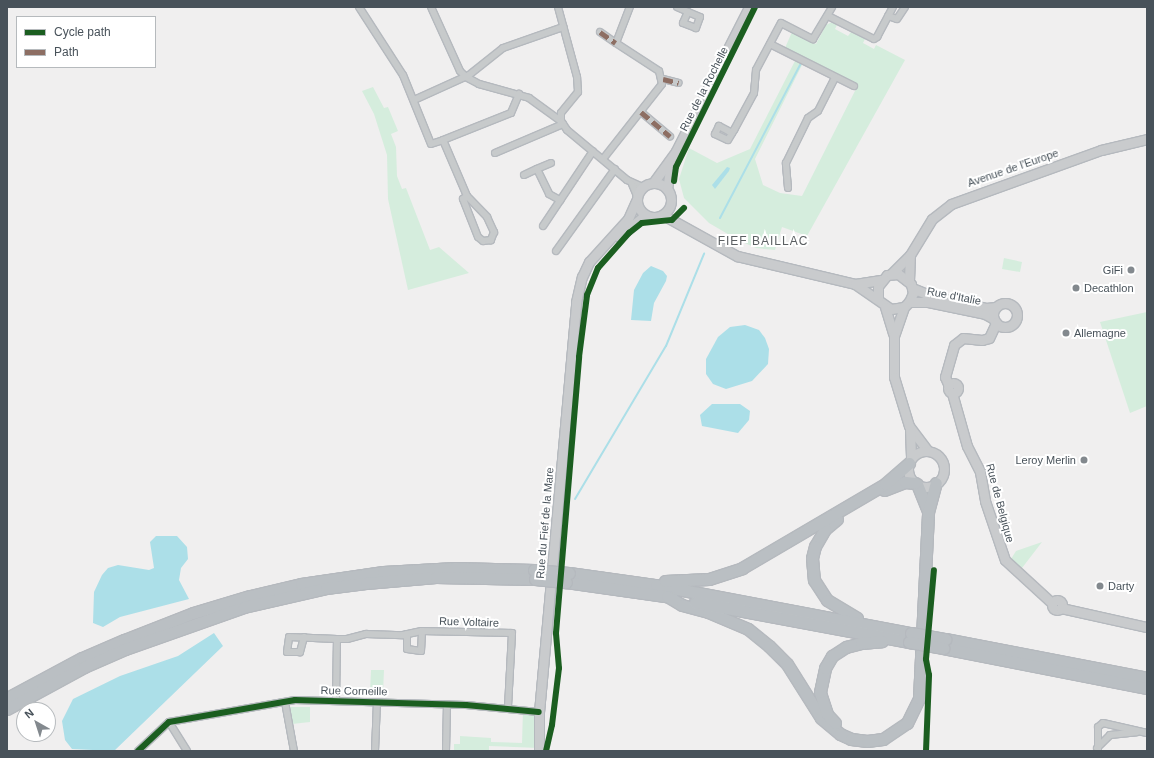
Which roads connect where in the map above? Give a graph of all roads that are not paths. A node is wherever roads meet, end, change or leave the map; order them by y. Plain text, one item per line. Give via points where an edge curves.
1 (359, 7) edge
2 (431, 7) edge
3 (558, 7) edge
4 (630, 7) edge
5 (677, 7) edge
6 (749, 7) edge
7 (832, 7) edge
8 (893, 7) edge
9 (905, 7) edge
10 (688, 12) dead end
11 (828, 16) junction
12 (888, 16) junction
13 (563, 27) junction
14 (600, 32) dead end
15 (616, 43) junction
16 (770, 44) junction
17 (835, 76) junction
18 (466, 77) junction
19 (663, 79) junction
20 (679, 83) dead end
21 (854, 86) dead end
22 (519, 94) junction
23 (414, 100) junction
24 (641, 112) junction
25 (561, 113) junction
26 (550, 114) junction
27 (562, 123) junction
28 (732, 133) dead end
29 (670, 136) dead end
30 (1147, 139) edge
31 (443, 140) junction
32 (593, 151) junction
33 (676, 151) junction
34 (495, 153) dead end
35 (604, 159) junction
36 (551, 163) dead end
37 (537, 169) junction
38 (615, 169) junction
39 (524, 175) dead end
40 (653, 183) junction
41 (632, 184) junction
42 (643, 187) junction
43 (788, 188) dead end
44 (667, 189) junction
45 (467, 196) junction
46 (637, 199) junction
47 (560, 200) junction
48 (670, 207) junction
49 (663, 214) junction
50 (645, 215) junction
51 (543, 226) dead end
52 (694, 231) junction
53 (556, 251) dead end
54 (910, 255) junction
55 (891, 274) junction
56 (881, 280) junction
57 (855, 284) junction
58 (911, 284) junction
59 (878, 298) junction
60 (907, 304) junction
61 (885, 307) junction
62 (996, 307) junction
63 (995, 321) junction
64 (894, 336) junction
65 (573, 349) junction
66 (909, 426) junction
67 (928, 451) junction
68 (910, 460) junction
69 (936, 483) junction
70 (916, 484) junction
71 (928, 512) junction
72 (535, 575) junction
73 (568, 578) junction
74 (613, 578) junction
75 (666, 596) junction
76 (1147, 627) edge
77 (887, 628) junction
78 (422, 631) junction
79 (407, 634) junction
80 (304, 637) dead end
81 (910, 637) junction
82 (337, 639) junction
83 (944, 644) junction
84 (920, 675) junction
85 (1147, 678) edge
86 (1147, 688) edge
87 (7, 698) edge
88 (336, 701) junction
89 (285, 702) junction
90 (377, 702) junction
91 (447, 704) junction
92 (508, 708) junction
93 (7, 709) edge
94 (540, 712) junction
95 (169, 722) junction
96 (1145, 732) edge
97 (1098, 749) edge
98 (138, 751) edge
99 (187, 751) edge
100 (294, 751) edge
101 (375, 751) edge
102 (446, 751) edge
103 (540, 751) edge

1 - 23 street via 403,75
2 - 18 street via 460,71
3 - 13 street
4 - 15 street
5 - 10 street
6 - 33 main road, Rue de la Rochelle
7 - 11 street
8 - 12 street
9 - 12 street via 898,20
11 - 12 street via 874,39
11 - 16 street via 815,39 781,23
13 - 18 street via 503,48
13 - 25 street via 577,77 578,92
14 - 15 street
15 - 19 street via 658,71
16 - 17 street
16 - 28 street via 756,70 754,93
17 - 21 street
17 - 43 street via 818,111 808,118 786,162
18 - 22 street via 479,84
18 - 23 street
19 - 20 street
19 - 24 street
22 - 26 street via 534,101
22 - 31 street via 511,113
23 - 31 street via 432,144
24 - 29 street
24 - 35 street
25 - 26 street
25 - 27 street
26 - 27 street
27 - 32 street
27 - 34 street
30 - 54 main road, Avenue de l'Europe via 1101,150 951,204 932,219
31 - 45 street
32 - 35 street
32 - 47 street
33 - 40 main road, Rue de la Rochelle
33 - 44 main road, Rue de la Rochelle via 667,178
35 - 38 street
36 - 37 street
37 - 39 street
37 - 47 street via 549,194
38 - 41 street
38 - 53 street
40 - 42 main road
40 - 44 main road
41 - 42 street
41 - 46 street
42 - 46 main road
44 - 48 main road via 671,198
45 - 45 street via 487,217 494,232 491,240 483,241 478,237 463,199
46 - 50 main road
46 - 65 main road, Rue du Fief de la Mare via 628,219 597,251 582,277 576,302
47 - 51 street
48 - 49 main road
48 - 52 main road
49 - 50 main road via 654,217
49 - 52 main road
50 - 65 main road, Rue du Fief de la Mare via 611,244 593,267 583,293
52 - 57 main road via 742,257
54 - 55 main road, Avenue de l'Europe
54 - 58 main road, Avenue de l'Europe
55 - 56 main road
55 - 58 main road via 898,274
56 - 57 main road
56 - 59 main road
57 - 59 main road
58 - 60 main road
58 - 62 main road, Rue d'Italie via 929,295 986,308
59 - 61 main road
60 - 61 main road via 891,309
60 - 63 main road, Rue d'Italie via 928,302 985,314
60 - 64 main road
61 - 64 main road
62 - 63 main road
62 - 63 main road via 1009,304 1017,314 1009,326
63 - 76 main road, Rue de Belgique via 989,338 963,338 954,345 945,377 967,446 980,472 985,501 1005,560 1052,603 1060,601 1061,608
64 - 66 main road via 894,377
65 - 94 main road, Rue du Fief de la Mare
66 - 67 main road
66 - 68 main road
67 - 68 main road via 916,454
67 - 69 main road via 938,455 943,464 943,475
68 - 70 main road via 909,474
68 - 74 highway via 886,484 730,574 695,581
69 - 70 main road via 930,486
69 - 71 highway
70 - 71 highway
70 - 77 highway via 905,482 886,489 840,516 819,537 812,558 814,580 827,600 846,614
71 - 84 highway
72 - 73 highway, bridge
72 - 87 highway via 455,568 383,572 301,584 193,613 82,658
72 - 93 highway via 436,577 366,583 326,588 244,607 125,649 84,667
73 - 74 highway
73 - 75 highway
74 - 77 highway
75 - 81 highway
75 - 84 highway via 682,605 708,612 748,629 787,664 821,718 840,734 851,739 883,739 906,723 919,698
77 - 81 highway
78 - 79 street, Rue Voltaire
78 - 79 street via 421,651 407,649
78 - 92 street, Rue Voltaire via 512,633
79 - 82 street, Rue Voltaire via 366,634
80 - 82 street, Rue Voltaire
81 - 83 highway, bridge
81 - 84 highway via 861,643 846,647 832,656 821,682 822,703 827,714 844,730 868,736 882,733 902,719 909,708
82 - 88 street
83 - 85 highway
83 - 86 highway
88 - 89 street, Rue Corneille
88 - 90 street, Rue Corneille
89 - 95 street, Rue Corneille
89 - 100 street
90 - 91 street, Rue Corneille
90 - 101 street
91 - 92 street, Rue Corneille
91 - 102 street
92 - 94 street, Rue Corneille
94 - 103 main road, Rue du Fief de la Mare
95 - 98 street
95 - 99 street
96 - 97 street via 1110,736
96 - 97 street via 1103,723 1098,727

